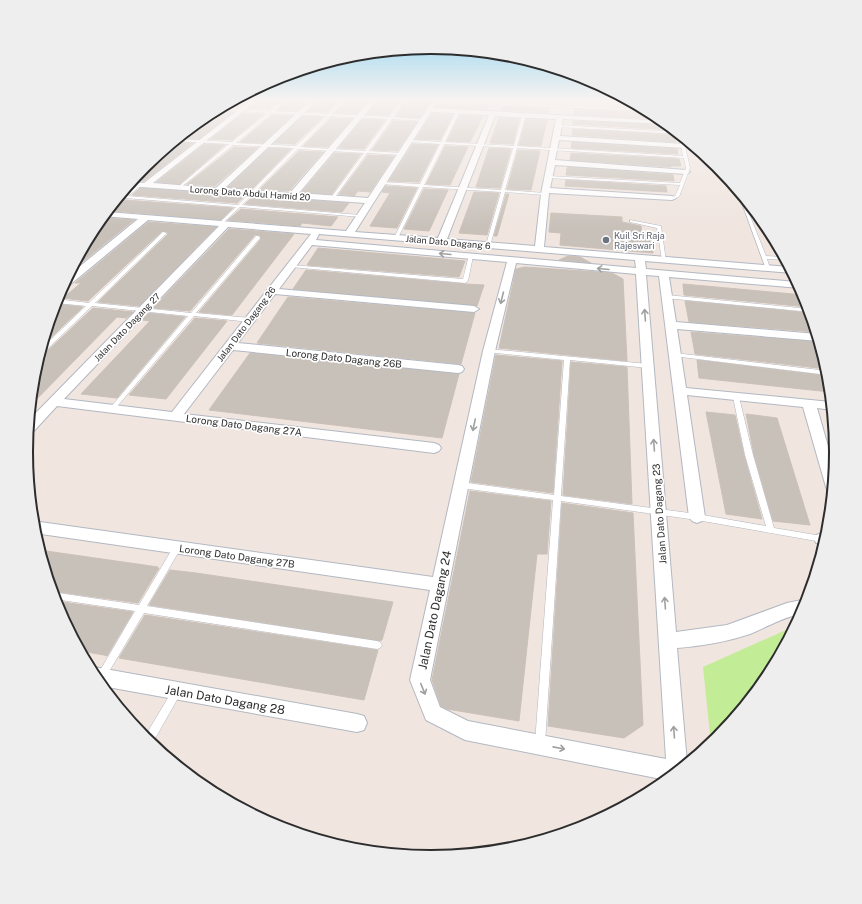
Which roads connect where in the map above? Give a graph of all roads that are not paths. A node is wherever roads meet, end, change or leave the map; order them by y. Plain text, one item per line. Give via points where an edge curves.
1 (200, 142) edge
2 (221, 142) edge
3 (269, 142) edge
4 (302, 142) edge
5 (338, 142) edge
6 (373, 142) edge
7 (409, 142) edge
8 (430, 142) edge
9 (481, 142) edge
10 (516, 142) edge
11 (555, 142) edge
12 (623, 142) edge
13 (234, 143) junction
14 (444, 143) junction
15 (266, 145) junction
16 (480, 145) junction
17 (684, 146) joint
18 (297, 147) junction
19 (515, 147) junction
20 (554, 149) junction
21 (331, 150) junction
22 (366, 152) junction
23 (401, 154) junction
24 (686, 157) junction
25 (551, 162) junction
26 (686, 172) junction
27 (548, 177) junction
28 (382, 183) junction
29 (681, 184) junction
30 (137, 185) edge
31 (143, 185) junction
32 (422, 186) junction
33 (180, 187) junction
34 (462, 189) junction
35 (218, 190) junction
36 (502, 191) junction
37 (546, 192) junction
38 (252, 193) junction
39 (127, 195) edge
40 (292, 196) junction
41 (125, 197) edge
42 (672, 198) joint
43 (332, 199) junction
44 (370, 201) junction
45 (238, 206) junction
46 (746, 209) edge
47 (112, 215) edge
48 (360, 216) junction
49 (144, 218) junction
50 (632, 221) dead end
51 (224, 224) junction
52 (317, 232) junction
53 (165, 233) dead end
54 (349, 234) junction
55 (258, 237) dead end
56 (396, 238) junction
57 (309, 242) junction
58 (441, 242) junction
59 (488, 245) junction
60 (540, 250) junction
61 (471, 256) junction
62 (764, 257) junction
63 (779, 258) edge
64 (512, 260) junction
65 (664, 260) junction
66 (641, 265) junction
67 (291, 266) junction
68 (768, 268) junction
69 (785, 269) edge
70 (664, 274) junction
71 (74, 276) edge
72 (792, 284) edge
73 (271, 291) junction
74 (667, 297) junction
75 (62, 302) edge
76 (91, 305) junction
77 (474, 309) dead end
78 (144, 310) junction
79 (803, 310) edge
80 (193, 314) junction
81 (250, 320) junction
82 (671, 325) junction
83 (812, 337) edge
84 (48, 345) edge
85 (230, 346) junction
86 (489, 351) junction
87 (675, 355) junction
88 (567, 358) junction
89 (648, 366) junction
90 (458, 369) dead end
91 (821, 372) edge
92 (681, 391) junction
93 (736, 397) junction
94 (54, 402) junction
95 (809, 404) junction
96 (826, 406) edge
97 (112, 409) junction
98 (175, 417) junction
99 (34, 422) edge
100 (434, 448) dead end
101 (828, 473) edge
102 (461, 485) junction
103 (557, 498) junction
104 (659, 512) junction
105 (697, 517) junction
106 (41, 528) edge
107 (771, 530) junction
108 (819, 538) edge
109 (177, 548) junction
110 (440, 585) junction
111 (60, 596) edge
112 (798, 607) edge
113 (142, 608) junction
114 (668, 641) junction
115 (376, 645) dead end
116 (100, 673) edge
117 (104, 678) edge
118 (177, 691) junction
119 (357, 723) dead end
120 (152, 735) edge
121 (540, 744) junction
122 (677, 765) edge
123 (671, 770) edge

1 - 31 street
2 - 13 lane
3 - 15 street
4 - 18 lane
5 - 21 street
6 - 22 lane
7 - 23 street
8 - 14 lane
9 - 16 street
10 - 19 lane
11 - 20 street
12 - 17 street
13 - 15 lane
13 - 33 lane
14 - 16 lane
14 - 32 lane
15 - 18 lane
15 - 35 street
16 - 19 lane
16 - 34 street
17 - 24 lane
18 - 21 lane
18 - 38 lane
19 - 20 lane
19 - 36 lane
20 - 24 lane
20 - 25 street
21 - 22 lane
21 - 40 street
22 - 23 lane
22 - 43 lane
23 - 28 street
24 - 26 lane
25 - 26 street
25 - 27 street
26 - 29 lane
27 - 29 lane
27 - 37 street
28 - 32 lane
28 - 44 street
29 - 42 lane via 677,197
30 - 31 street, Lorong Dato Abdul Hamid 20
31 - 33 street, Lorong Dato Abdul Hamid 20
31 - 39 lane
32 - 34 lane
32 - 56 lane
33 - 35 street, Lorong Dato Abdul Hamid 20
34 - 36 lane
34 - 58 street
35 - 38 street, Lorong Dato Abdul Hamid 20
36 - 37 lane
36 - 59 lane
37 - 42 street
37 - 60 street
38 - 40 street, Lorong Dato Abdul Hamid 20
38 - 45 lane
40 - 43 street, Lorong Dato Abdul Hamid 20
41 - 45 lane
43 - 44 street, Lorong Dato Abdul Hamid 20
44 - 48 street
45 - 48 lane
45 - 51 lane
46 - 62 lane
47 - 49 street, Jalan Dato Dagang 6
48 - 54 street
49 - 51 street, Jalan Dato Dagang 6
49 - 71 street
50 - 65 lane via 659,227
51 - 52 street, Jalan Dato Dagang 6
51 - 78 street, Jalan Dato Dagang 27
52 - 54 street, Jalan Dato Dagang 6
52 - 57 street, Jalan Dato Dagang 26
53 - 76 lane
54 - 56 street, Jalan Dato Dagang 6
55 - 80 lane
56 - 58 street, Jalan Dato Dagang 6
61 -> 57 street
57 - 67 street, Jalan Dato Dagang 26
58 - 59 street, Jalan Dato Dagang 6
59 - 60 street, Jalan Dato Dagang 6
60 - 66 street, Jalan Dato Dagang 6
61 - 64 street
61 - 67 lane via 465,281
62 - 63 lane
62 - 68 lane
66 -> 64 street
64 -> 86 street, Jalan Dato Dagang 24
65 - 66 street, Jalan Dato Dagang 6
65 - 68 street, Jalan Dato Dagang 6
66 - 70 street
89 -> 66 street, Jalan Dato Dagang 23
67 - 73 street, Jalan Dato Dagang 26
68 - 69 street, Jalan Dato Dagang 6
70 - 72 street
70 - 74 street
73 - 77 street
73 - 81 street, Jalan Dato Dagang 26
74 - 79 lane
74 - 82 street
75 - 76 lane
76 - 78 lane
76 - 84 lane
78 - 80 lane
78 - 94 street, Jalan Dato Dagang 27
80 - 81 lane
80 - 97 lane
81 - 85 street, Jalan Dato Dagang 26
82 - 83 street
82 - 87 street
85 - 90 street, Lorong Dato Dagang 26B
85 - 98 street, Jalan Dato Dagang 26
86 - 88 lane
86 -> 102 street, Jalan Dato Dagang 24
87 - 91 lane
87 - 92 street
88 - 89 lane
88 - 103 lane
104 -> 89 street, Jalan Dato Dagang 23
92 - 93 street
92 - 105 street
93 - 95 street
93 - 107 lane via 749,455
94 - 97 street, Lorong Dato Dagang 27A
94 - 99 street, Jalan Dato Dagang 27
95 - 96 street
95 - 101 street
97 - 98 street, Lorong Dato Dagang 27A
98 - 100 street, Lorong Dato Dagang 27A
102 - 103 lane
102 - 110 street, Jalan Dato Dagang 24
103 - 104 lane
103 - 121 lane
104 - 105 lane
114 -> 104 street, Jalan Dato Dagang 23
105 - 107 lane
106 - 109 street, Lorong Dato Dagang 27B
107 - 108 lane
109 - 110 street, Lorong Dato Dagang 27B
109 - 113 lane
110 -> 121 street, Jalan Dato Dagang 24 via 420,680 433,713 465,730
111 - 113 lane
112 - 114 street via 736,631
113 - 115 lane
113 - 116 lane
122 -> 114 street, Jalan Dato Dagang 23
117 - 118 street, Jalan Dato Dagang 28
118 - 119 street, Jalan Dato Dagang 28
118 - 120 lane
121 -> 123 street, Jalan Dato Dagang 24

